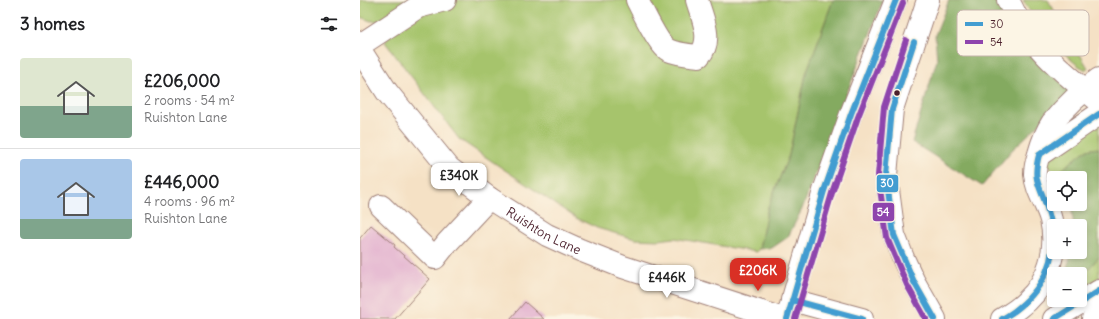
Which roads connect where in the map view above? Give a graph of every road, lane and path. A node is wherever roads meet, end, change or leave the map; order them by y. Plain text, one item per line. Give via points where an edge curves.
1 (445, 0) edge
2 (638, 0) edge
3 (697, 0) edge
4 (896, 0) edge
5 (928, 0) edge
6 (1008, 0) edge
7 (1012, 10) edge
8 (360, 45) edge
9 (360, 50) edge
10 (1047, 56) edge
11 (1094, 90) edge
12 (1099, 114) edge
13 (1039, 155) junction
14 (489, 198) junction
15 (382, 206) dead end
16 (1098, 301) edge
17 (787, 313) edge
18 (862, 319) edge
19 (935, 319) edge
20 (1002, 319) edge
21 (1054, 319) edge
22 (1093, 319) edge

1 - 8 main road via 418,7
2 - 3 main road via 649,25 667,50 699,56 704,50 707,37
4 - 17 main road via 824,190
5 - 19 main road via 892,109 886,175 894,235 914,282
6 - 7 main road
9 - 14 main road, Ruishton Lane via 387,92 444,163
10 - 11 main road via 1055,65
11 - 13 main road via 1052,124 1042,142
12 - 13 main road
13 - 20 main road via 1035,172 1036,182 1047,206 1053,235 1050,264 1037,291
14 - 15 main road via 435,258
14 - 17 main road, Ruishton Lane via 547,235 623,267 722,298 751,301
16 - 21 main road
16 - 22 main road
17 - 18 main road, Ruishton Lane

